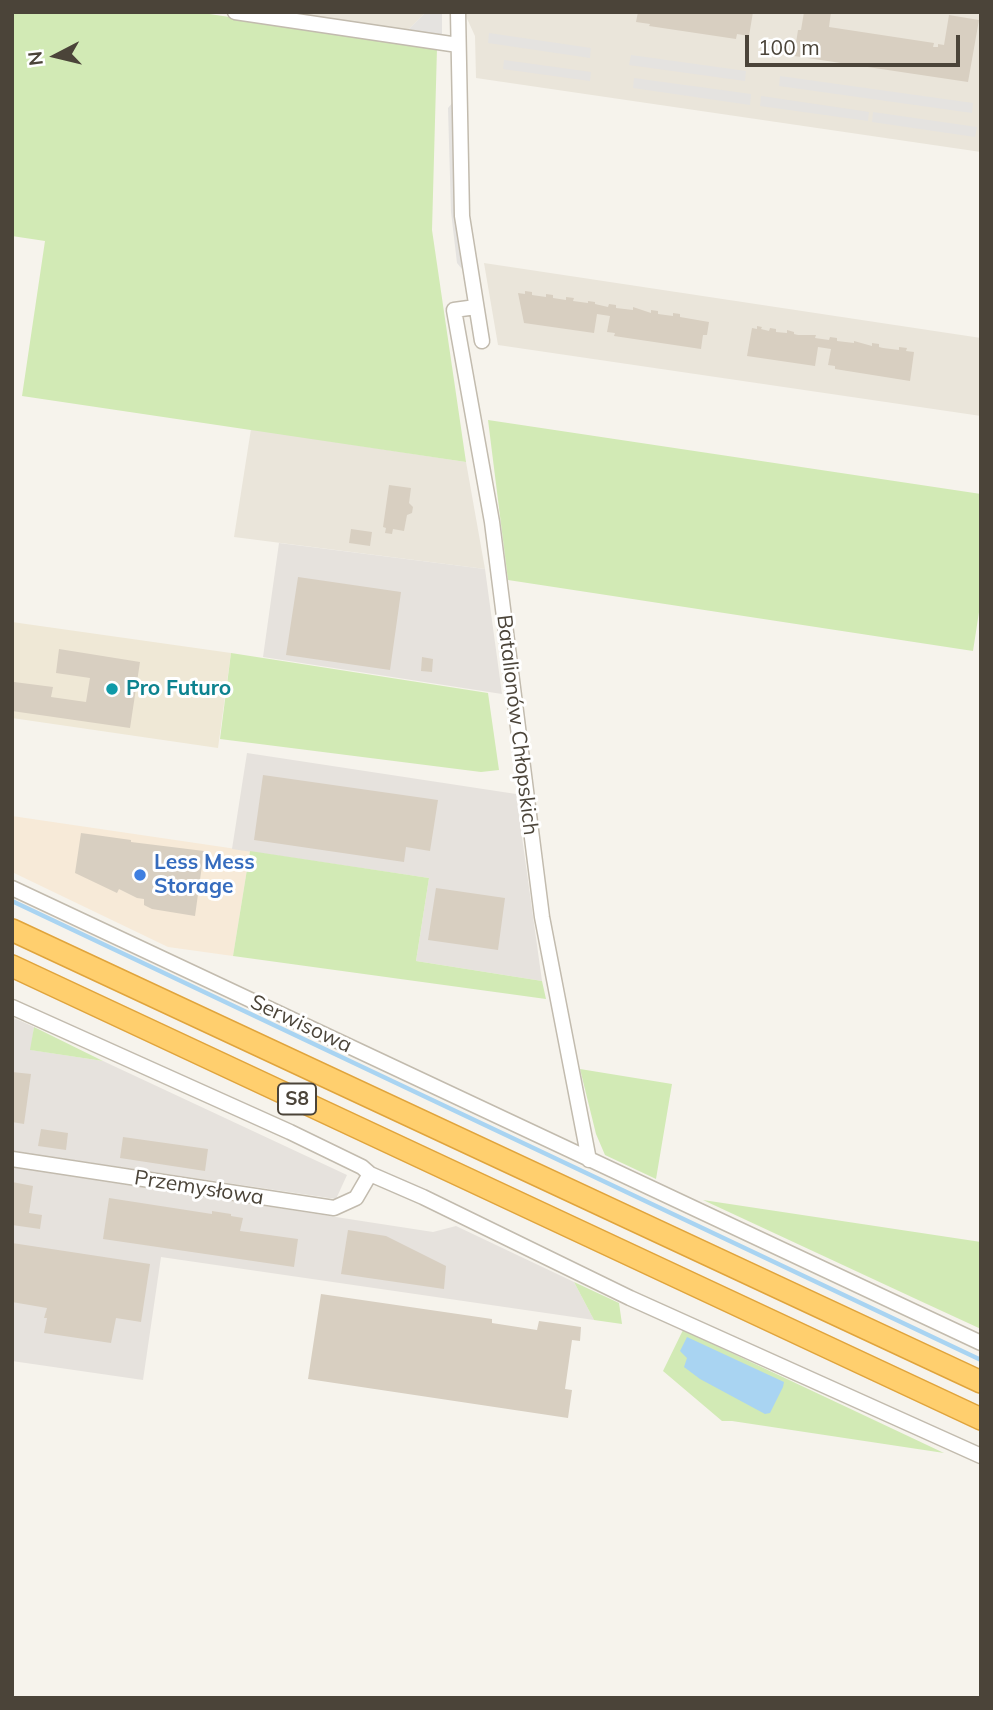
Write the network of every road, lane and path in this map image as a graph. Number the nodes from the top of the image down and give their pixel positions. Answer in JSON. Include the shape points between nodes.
{"nodes":[{"id":1,"x":235,"y":12,"type":"edge"},
{"id":2,"x":458,"y":12,"type":"edge"},
{"id":3,"x":458,"y":45,"type":"junction"},
{"id":4,"x":476,"y":307,"type":"junction"},
{"id":5,"x":482,"y":341,"type":"dead end"},
{"id":6,"x":12,"y":888,"type":"edge"},
{"id":7,"x":12,"y":930,"type":"edge"},
{"id":8,"x":12,"y":966,"type":"edge"},
{"id":9,"x":12,"y":1007,"type":"edge"},
{"id":10,"x":12,"y":1159,"type":"edge"},
{"id":11,"x":589,"y":1160,"type":"junction"},
{"id":12,"x":370,"y":1174,"type":"junction"},
{"id":13,"x":981,"y":1343,"type":"edge"},
{"id":14,"x":981,"y":1382,"type":"edge"},
{"id":15,"x":981,"y":1419,"type":"edge"},
{"id":16,"x":981,"y":1456,"type":"edge"}],
"edges":[{"from":1,"to":3,"type":"street"},
{"from":2,"to":3,"type":"street"},
{"from":3,"to":4,"type":"street","via":[[462,216]]},
{"from":4,"to":5,"type":"street"},
{"from":4,"to":11,"type":"street","name":"Batalionów Chłopskich","via":[[454,310],[492,522],[542,917]]},
{"from":6,"to":11,"type":"street","name":"Serwisowa"},
{"from":7,"to":14,"type":"highway","number":"S8"},
{"from":8,"to":15,"type":"highway","number":"S8"},
{"from":9,"to":12,"type":"street","via":[[290,1132]]},
{"from":10,"to":12,"type":"street","name":"Przemysłowa","via":[[334,1208],[356,1198]]},
{"from":11,"to":13,"type":"street","name":"Serwisowa"},
{"from":12,"to":16,"type":"street","via":[[630,1298]]}]}
